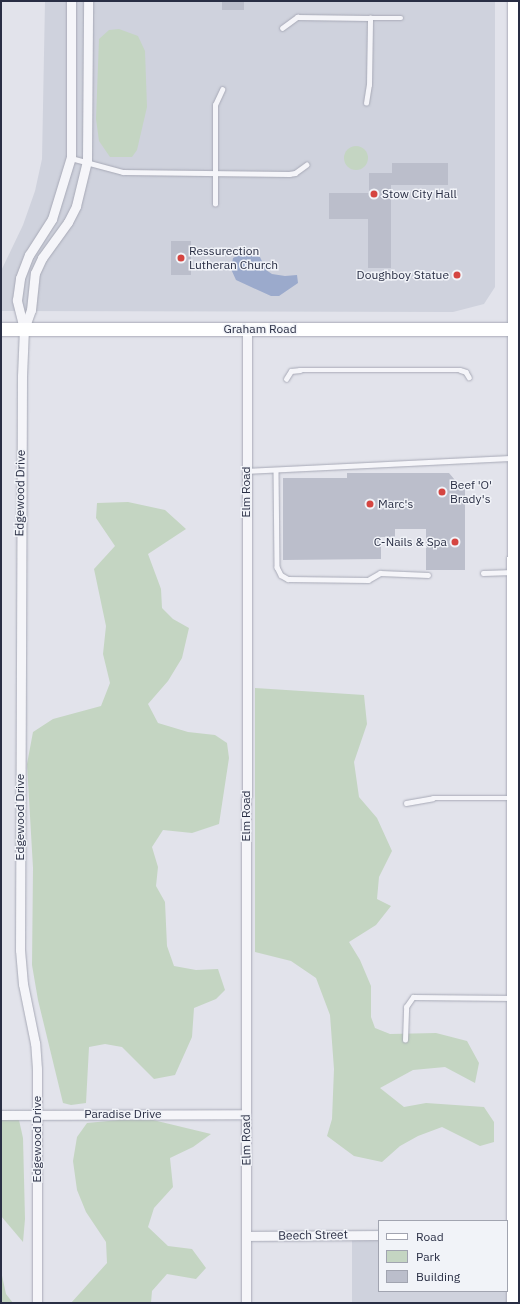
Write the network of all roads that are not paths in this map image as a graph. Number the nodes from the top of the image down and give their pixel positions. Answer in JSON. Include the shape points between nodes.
{"nodes":[{"id":1,"x":71,"y":1,"type":"edge"},
{"id":2,"x":88,"y":1,"type":"edge"},
{"id":3,"x":515,"y":1,"type":"edge"},
{"id":4,"x":370,"y":18,"type":"junction"},
{"id":5,"x":401,"y":18,"type":"dead end"},
{"id":6,"x":282,"y":28,"type":"dead end"},
{"id":7,"x":222,"y":90,"type":"dead end"},
{"id":8,"x":366,"y":103,"type":"dead end"},
{"id":9,"x":517,"y":110,"type":"edge"},
{"id":10,"x":70,"y":158,"type":"junction"},
{"id":11,"x":87,"y":161,"type":"junction"},
{"id":12,"x":306,"y":165,"type":"dead end"},
{"id":13,"x":517,"y":165,"type":"edge"},
{"id":14,"x":214,"y":174,"type":"junction"},
{"id":15,"x":517,"y":194,"type":"edge"},
{"id":16,"x":215,"y":204,"type":"dead end"},
{"id":17,"x":517,"y":236,"type":"edge"},
{"id":18,"x":1,"y":329,"type":"edge"},
{"id":19,"x":24,"y":329,"type":"junction"},
{"id":20,"x":247,"y":329,"type":"junction"},
{"id":21,"x":517,"y":329,"type":"edge"},
{"id":22,"x":469,"y":377,"type":"dead end"},
{"id":23,"x":286,"y":379,"type":"dead end"},
{"id":24,"x":517,"y":458,"type":"edge"},
{"id":25,"x":276,"y":470,"type":"junction"},
{"id":26,"x":246,"y":471,"type":"junction"},
{"id":27,"x":514,"y":572,"type":"junction"},
{"id":28,"x":482,"y":573,"type":"dead end"},
{"id":29,"x":428,"y":575,"type":"dead end"},
{"id":30,"x":517,"y":599,"type":"edge"},
{"id":31,"x":517,"y":738,"type":"edge"},
{"id":32,"x":514,"y":798,"type":"junction"},
{"id":33,"x":406,"y":803,"type":"dead end"},
{"id":34,"x":517,"y":848,"type":"edge"},
{"id":35,"x":516,"y":960,"type":"edge"},
{"id":36,"x":514,"y":998,"type":"junction"},
{"id":37,"x":405,"y":1040,"type":"dead end"},
{"id":38,"x":37,"y":1114,"type":"junction"},
{"id":39,"x":245,"y":1114,"type":"junction"},
{"id":40,"x":1,"y":1115,"type":"edge"},
{"id":41,"x":516,"y":1115,"type":"edge"},
{"id":42,"x":516,"y":1141,"type":"edge"},
{"id":43,"x":378,"y":1234,"type":"edge"},
{"id":44,"x":510,"y":1234,"type":"edge"},
{"id":45,"x":246,"y":1236,"type":"junction"},
{"id":46,"x":516,"y":1257,"type":"edge"},
{"id":47,"x":37,"y":1303,"type":"edge"},
{"id":48,"x":246,"y":1303,"type":"edge"},
{"id":49,"x":514,"y":1303,"type":"edge"}],
"edges":[{"from":1,"to":10,"type":"street"},
{"from":2,"to":11,"type":"street"},
{"from":3,"to":9,"type":"main road"},
{"from":4,"to":5,"type":"lane"},
{"from":4,"to":6,"type":"lane","via":[[297,17]]},
{"from":4,"to":8,"type":"lane","via":[[369,90]]},
{"from":7,"to":14,"type":"lane","via":[[215,105]]},
{"from":9,"to":13,"type":"main road"},
{"from":10,"to":11,"type":"lane"},
{"from":10,"to":19,"type":"street","via":[[52,219],[29,255],[20,278],[17,300]]},
{"from":11,"to":14,"type":"lane","via":[[123,172]]},
{"from":11,"to":19,"type":"street","via":[[76,206],[35,272],[31,310]]},
{"from":12,"to":14,"type":"lane","via":[[295,174]]},
{"from":13,"to":15,"type":"main road"},
{"from":14,"to":16,"type":"lane"},
{"from":15,"to":17,"type":"main road"},
{"from":17,"to":21,"type":"main road"},
{"from":18,"to":19,"type":"main road","name":"Graham Road"},
{"from":19,"to":20,"type":"main road","name":"Graham Road"},
{"from":19,"to":38,"type":"street","name":"Edgewood Drive","via":[[20,509],[20,950],[23,984],[35,1044]]},
{"from":20,"to":21,"type":"main road","name":"Graham Road"},
{"from":20,"to":26,"type":"street","name":"Elm Road"},
{"from":21,"to":24,"type":"main road"},
{"from":22,"to":23,"type":"lane","via":[[466,372],[460,370],[300,370],[291,371]]},
{"from":24,"to":25,"type":"lane"},
{"from":24,"to":27,"type":"main road"},
{"from":25,"to":26,"type":"lane"},
{"from":25,"to":29,"type":"lane","via":[[277,568],[281,575],[288,579],[368,580],[380,574]]},
{"from":26,"to":39,"type":"street","name":"Elm Road"},
{"from":27,"to":28,"type":"lane"},
{"from":27,"to":30,"type":"main road"},
{"from":30,"to":31,"type":"main road"},
{"from":31,"to":32,"type":"main road"},
{"from":32,"to":33,"type":"lane","via":[[433,798]]},
{"from":32,"to":34,"type":"main road"},
{"from":34,"to":35,"type":"main road"},
{"from":35,"to":36,"type":"main road"},
{"from":36,"to":37,"type":"lane","via":[[413,997],[406,1007]]},
{"from":36,"to":41,"type":"main road"},
{"from":38,"to":39,"type":"street","name":"Paradise Drive"},
{"from":38,"to":40,"type":"street","name":"Paradise Drive"},
{"from":38,"to":47,"type":"street","name":"Edgewood Drive"},
{"from":39,"to":45,"type":"street","name":"Elm Road"},
{"from":41,"to":42,"type":"main road"},
{"from":42,"to":44,"type":"main road"},
{"from":43,"to":45,"type":"street","name":"Beech Street"},
{"from":44,"to":46,"type":"main road"},
{"from":45,"to":48,"type":"street","name":"Elm Road"},
{"from":46,"to":49,"type":"main road"}]}
